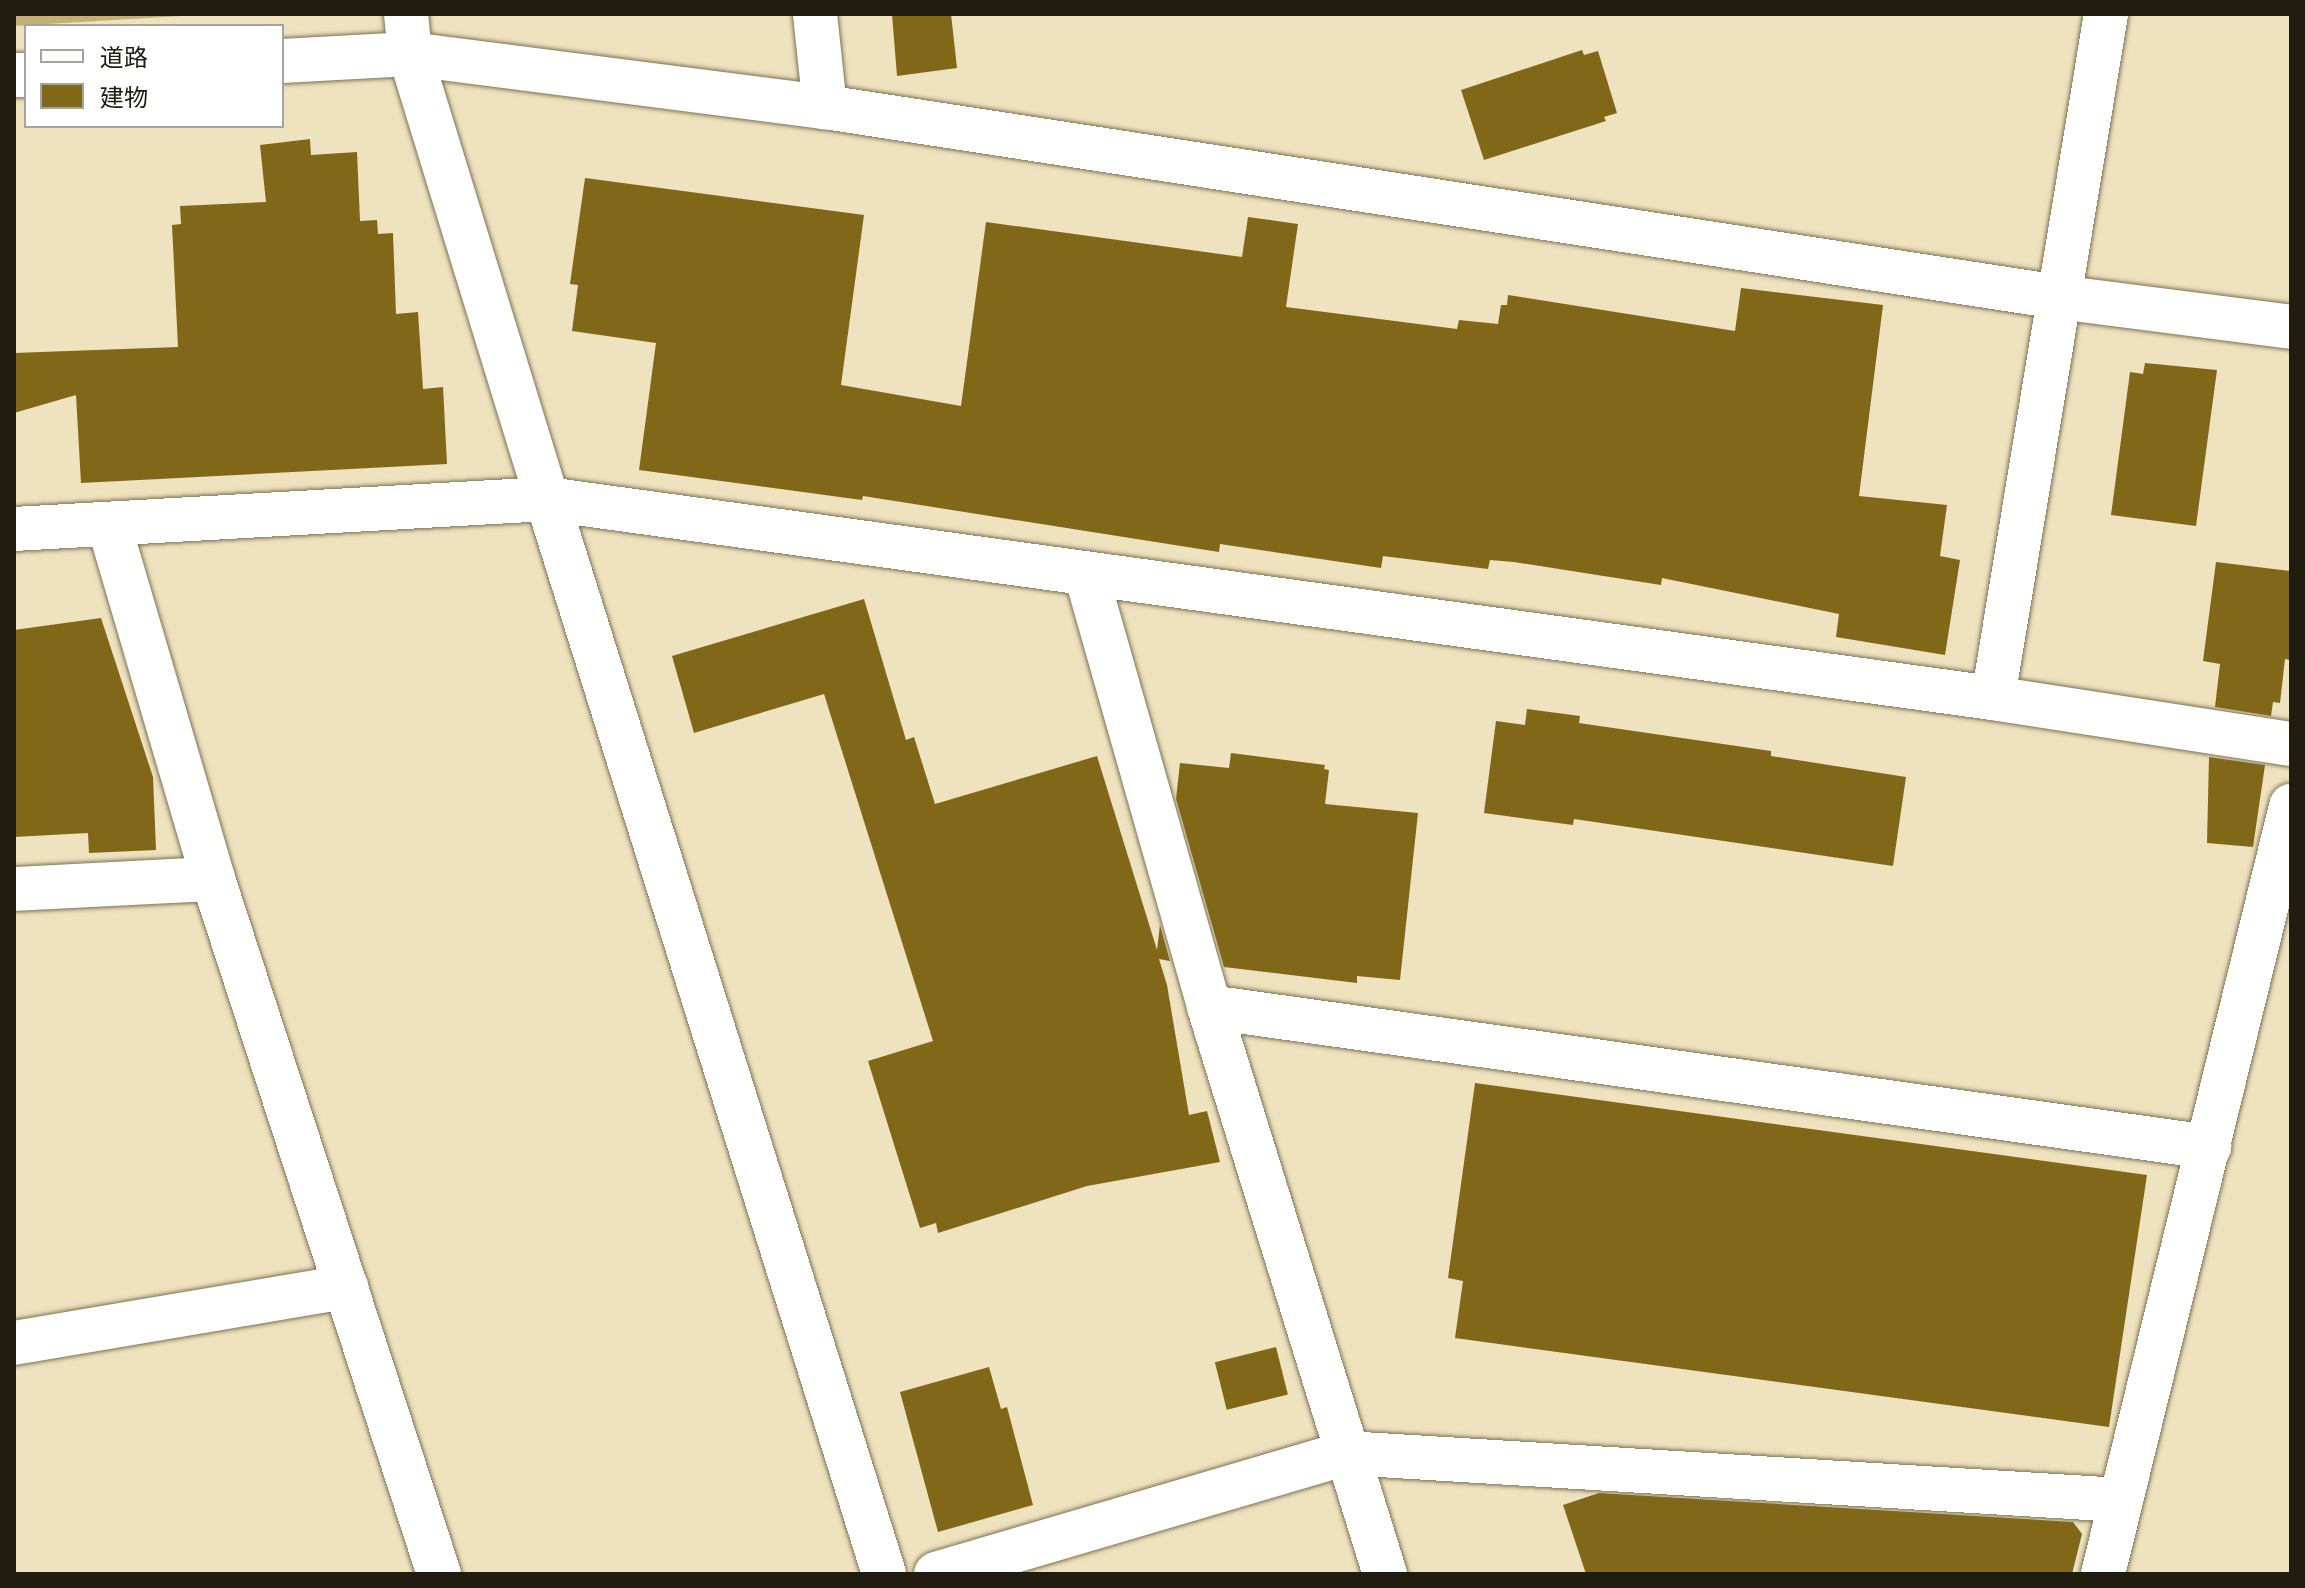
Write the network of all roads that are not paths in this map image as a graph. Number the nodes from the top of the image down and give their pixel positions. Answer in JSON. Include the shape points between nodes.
{"nodes":[{"id":1,"x":815,"y":14,"type":"edge"},
{"id":2,"x":2106,"y":14,"type":"edge"},
{"id":3,"x":408,"y":34,"type":"edge"},
{"id":4,"x":284,"y":61,"type":"edge"},
{"id":5,"x":825,"y":107,"type":"junction"},
{"id":6,"x":2058,"y":297,"type":"junction"},
{"id":7,"x":2291,"y":327,"type":"edge"},
{"id":8,"x":547,"y":499,"type":"junction"},
{"id":9,"x":109,"y":525,"type":"junction"},
{"id":10,"x":14,"y":529,"type":"edge"},
{"id":11,"x":1086,"y":574,"type":"junction"},
{"id":12,"x":1993,"y":698,"type":"junction"},
{"id":13,"x":2291,"y":744,"type":"edge"},
{"id":14,"x":2291,"y":806,"type":"edge"},
{"id":15,"x":213,"y":879,"type":"junction"},
{"id":16,"x":14,"y":889,"type":"edge"},
{"id":17,"x":1209,"y":1007,"type":"junction"},
{"id":18,"x":2209,"y":1147,"type":"junction"},
{"id":19,"x":346,"y":1287,"type":"junction"},
{"id":20,"x":14,"y":1343,"type":"edge"},
{"id":21,"x":1346,"y":1453,"type":"junction"},
{"id":22,"x":2121,"y":1500,"type":"junction"},
{"id":23,"x":439,"y":1574,"type":"edge"},
{"id":24,"x":884,"y":1574,"type":"edge"},
{"id":25,"x":936,"y":1574,"type":"edge"},
{"id":26,"x":1385,"y":1574,"type":"edge"},
{"id":27,"x":2103,"y":1574,"type":"edge"}],
"edges":[{"from":1,"to":5,"type":"street"},
{"from":2,"to":6,"type":"street"},
{"from":3,"to":4,"type":"street"},
{"from":3,"to":5,"type":"street"},
{"from":3,"to":8,"type":"street"},
{"from":5,"to":6,"type":"street"},
{"from":6,"to":7,"type":"street"},
{"from":6,"to":12,"type":"street"},
{"from":8,"to":9,"type":"street"},
{"from":8,"to":11,"type":"street"},
{"from":8,"to":24,"type":"street"},
{"from":9,"to":10,"type":"street"},
{"from":9,"to":15,"type":"street"},
{"from":11,"to":12,"type":"street"},
{"from":11,"to":17,"type":"street"},
{"from":12,"to":13,"type":"street"},
{"from":14,"to":18,"type":"street"},
{"from":15,"to":16,"type":"street"},
{"from":15,"to":19,"type":"street"},
{"from":17,"to":18,"type":"street"},
{"from":17,"to":21,"type":"street"},
{"from":18,"to":22,"type":"street"},
{"from":19,"to":20,"type":"street"},
{"from":19,"to":23,"type":"street"},
{"from":21,"to":22,"type":"street"},
{"from":21,"to":25,"type":"street"},
{"from":21,"to":26,"type":"street"},
{"from":22,"to":27,"type":"street"}]}
